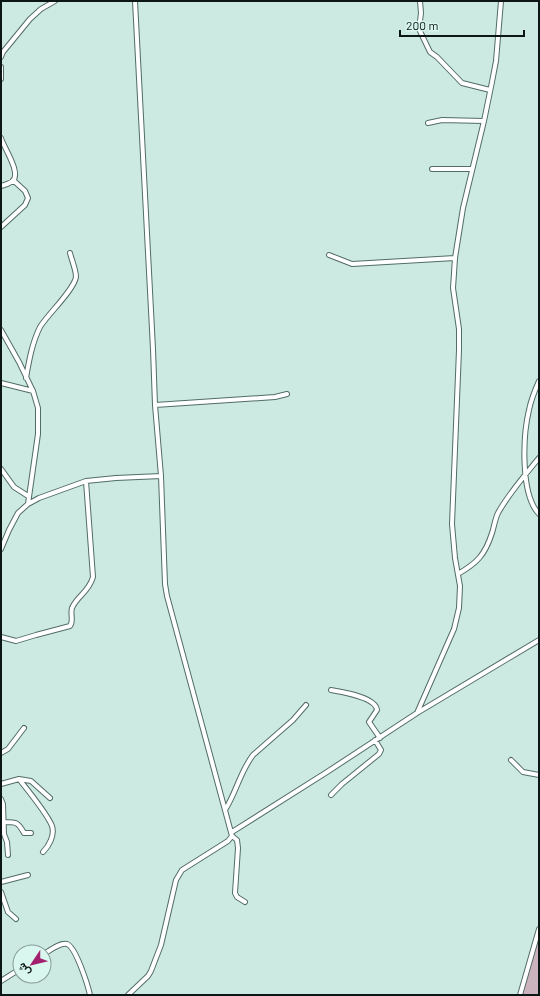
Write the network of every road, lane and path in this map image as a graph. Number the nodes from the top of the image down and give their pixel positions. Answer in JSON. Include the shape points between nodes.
{"nodes":[{"id":1,"x":55,"y":1,"type":"edge"},
{"id":2,"x":134,"y":1,"type":"edge"},
{"id":3,"x":420,"y":1,"type":"edge"},
{"id":4,"x":501,"y":1,"type":"edge"},
{"id":5,"x":1,"y":57,"type":"edge"},
{"id":6,"x":1,"y":67,"type":"edge"},
{"id":7,"x":1,"y":79,"type":"edge"},
{"id":8,"x":490,"y":90,"type":"junction"},
{"id":9,"x":484,"y":121,"type":"junction"},
{"id":10,"x":428,"y":123,"type":"dead end"},
{"id":11,"x":1,"y":138,"type":"edge"},
{"id":12,"x":432,"y":169,"type":"dead end"},
{"id":13,"x":472,"y":169,"type":"junction"},
{"id":14,"x":14,"y":180,"type":"junction"},
{"id":15,"x":1,"y":186,"type":"edge"},
{"id":16,"x":1,"y":227,"type":"edge"},
{"id":17,"x":70,"y":253,"type":"dead end"},
{"id":18,"x":329,"y":255,"type":"dead end"},
{"id":19,"x":455,"y":258,"type":"junction"},
{"id":20,"x":1,"y":330,"type":"edge"},
{"id":21,"x":26,"y":378,"type":"junction"},
{"id":22,"x":1,"y":379,"type":"edge"},
{"id":23,"x":539,"y":381,"type":"edge"},
{"id":24,"x":3,"y":384,"type":"edge"},
{"id":25,"x":33,"y":391,"type":"junction"},
{"id":26,"x":287,"y":394,"type":"dead end"},
{"id":27,"x":155,"y":405,"type":"junction"},
{"id":28,"x":539,"y":458,"type":"edge"},
{"id":29,"x":1,"y":469,"type":"edge"},
{"id":30,"x":526,"y":474,"type":"junction"},
{"id":31,"x":161,"y":476,"type":"junction"},
{"id":32,"x":86,"y":481,"type":"junction"},
{"id":33,"x":28,"y":496,"type":"junction"},
{"id":34,"x":28,"y":504,"type":"junction"},
{"id":35,"x":539,"y":514,"type":"edge"},
{"id":36,"x":1,"y":549,"type":"edge"},
{"id":37,"x":458,"y":574,"type":"junction"},
{"id":38,"x":1,"y":636,"type":"edge"},
{"id":39,"x":539,"y":640,"type":"edge"},
{"id":40,"x":331,"y":690,"type":"dead end"},
{"id":41,"x":306,"y":705,"type":"dead end"},
{"id":42,"x":417,"y":713,"type":"junction"},
{"id":43,"x":24,"y":728,"type":"dead end"},
{"id":44,"x":378,"y":739,"type":"junction"},
{"id":45,"x":1,"y":753,"type":"edge"},
{"id":46,"x":511,"y":760,"type":"dead end"},
{"id":47,"x":539,"y":775,"type":"edge"},
{"id":48,"x":19,"y":780,"type":"junction"},
{"id":49,"x":1,"y":784,"type":"edge"},
{"id":50,"x":331,"y":795,"type":"dead end"},
{"id":51,"x":50,"y":798,"type":"dead end"},
{"id":52,"x":1,"y":799,"type":"edge"},
{"id":53,"x":225,"y":810,"type":"junction"},
{"id":54,"x":4,"y":822,"type":"junction"},
{"id":55,"x":31,"y":833,"type":"dead end"},
{"id":56,"x":232,"y":834,"type":"junction"},
{"id":57,"x":43,"y":852,"type":"dead end"},
{"id":58,"x":8,"y":854,"type":"dead end"},
{"id":59,"x":28,"y":875,"type":"dead end"},
{"id":60,"x":1,"y":882,"type":"edge"},
{"id":61,"x":1,"y":892,"type":"edge"},
{"id":62,"x":245,"y":902,"type":"dead end"},
{"id":63,"x":16,"y":919,"type":"dead end"},
{"id":64,"x":539,"y":929,"type":"edge"},
{"id":65,"x":537,"y":941,"type":"edge"},
{"id":66,"x":52,"y":950,"type":"edge"},
{"id":67,"x":12,"y":974,"type":"edge"},
{"id":68,"x":1,"y":981,"type":"edge"},
{"id":69,"x":90,"y":995,"type":"edge"},
{"id":70,"x":128,"y":995,"type":"edge"},
{"id":71,"x":520,"y":995,"type":"edge"}],
"edges":[{"from":1,"to":5,"type":"street","via":[[30,19]]},
{"from":2,"to":27,"type":"street"},
{"from":3,"to":8,"type":"street","via":[[419,29],[430,52],[462,83]]},
{"from":4,"to":8,"type":"street","via":[[496,61]]},
{"from":6,"to":7,"type":"street"},
{"from":8,"to":9,"type":"street"},
{"from":9,"to":10,"type":"street","via":[[442,120]]},
{"from":9,"to":13,"type":"street"},
{"from":11,"to":14,"type":"street","via":[[14,169]]},
{"from":12,"to":13,"type":"street"},
{"from":13,"to":19,"type":"street"},
{"from":14,"to":15,"type":"street"},
{"from":14,"to":16,"type":"street","via":[[28,198],[25,205]]},
{"from":17,"to":21,"type":"street","via":[[75,280],[38,332]]},
{"from":18,"to":19,"type":"street","via":[[352,264]]},
{"from":19,"to":37,"type":"street","via":[[453,288],[459,329],[459,350],[452,524]]},
{"from":20,"to":21,"type":"street"},
{"from":21,"to":25,"type":"street"},
{"from":22,"to":24,"type":"street"},
{"from":23,"to":30,"type":"street","via":[[528,410],[525,433]]},
{"from":24,"to":25,"type":"street"},
{"from":25,"to":33,"type":"street","via":[[39,418]]},
{"from":26,"to":27,"type":"street","via":[[275,398]]},
{"from":27,"to":31,"type":"street"},
{"from":28,"to":30,"type":"street"},
{"from":29,"to":33,"type":"street","via":[[14,487]]},
{"from":30,"to":35,"type":"street","via":[[528,494]]},
{"from":30,"to":37,"type":"street","via":[[498,514],[486,550],[472,566]]},
{"from":31,"to":32,"type":"street"},
{"from":31,"to":53,"type":"street","via":[[167,596]]},
{"from":32,"to":34,"type":"street"},
{"from":32,"to":38,"type":"street","via":[[93,577],[90,587],[72,608],[72,623],[70,626],[20,640],[12,641]]},
{"from":33,"to":34,"type":"street"},
{"from":34,"to":36,"type":"street","via":[[16,516]]},
{"from":37,"to":42,"type":"street","via":[[460,596],[454,629]]},
{"from":39,"to":42,"type":"street"},
{"from":40,"to":44,"type":"street","via":[[361,697],[376,705],[377,710],[369,722]]},
{"from":41,"to":53,"type":"street","via":[[248,762]]},
{"from":42,"to":44,"type":"street"},
{"from":43,"to":45,"type":"street","via":[[8,749]]},
{"from":44,"to":50,"type":"street","via":[[381,750],[379,754]]},
{"from":44,"to":56,"type":"street"},
{"from":46,"to":47,"type":"street","via":[[523,772]]},
{"from":48,"to":49,"type":"street"},
{"from":48,"to":51,"type":"street","via":[[31,781]]},
{"from":48,"to":57,"type":"street","via":[[52,826],[51,841]]},
{"from":52,"to":54,"type":"street"},
{"from":53,"to":56,"type":"street"},
{"from":54,"to":55,"type":"street","via":[[16,822],[24,833]]},
{"from":54,"to":58,"type":"street"},
{"from":56,"to":62,"type":"street","via":[[237,840],[238,848],[235,893]]},
{"from":56,"to":70,"type":"street","via":[[228,841],[178,875],[161,945],[151,971]]},
{"from":59,"to":60,"type":"street"},
{"from":61,"to":63,"type":"street","via":[[8,912]]},
{"from":64,"to":65,"type":"street"},
{"from":65,"to":71,"type":"street"},
{"from":66,"to":69,"type":"street","via":[[65,943],[71,948]]},
{"from":67,"to":68,"type":"street"}]}
